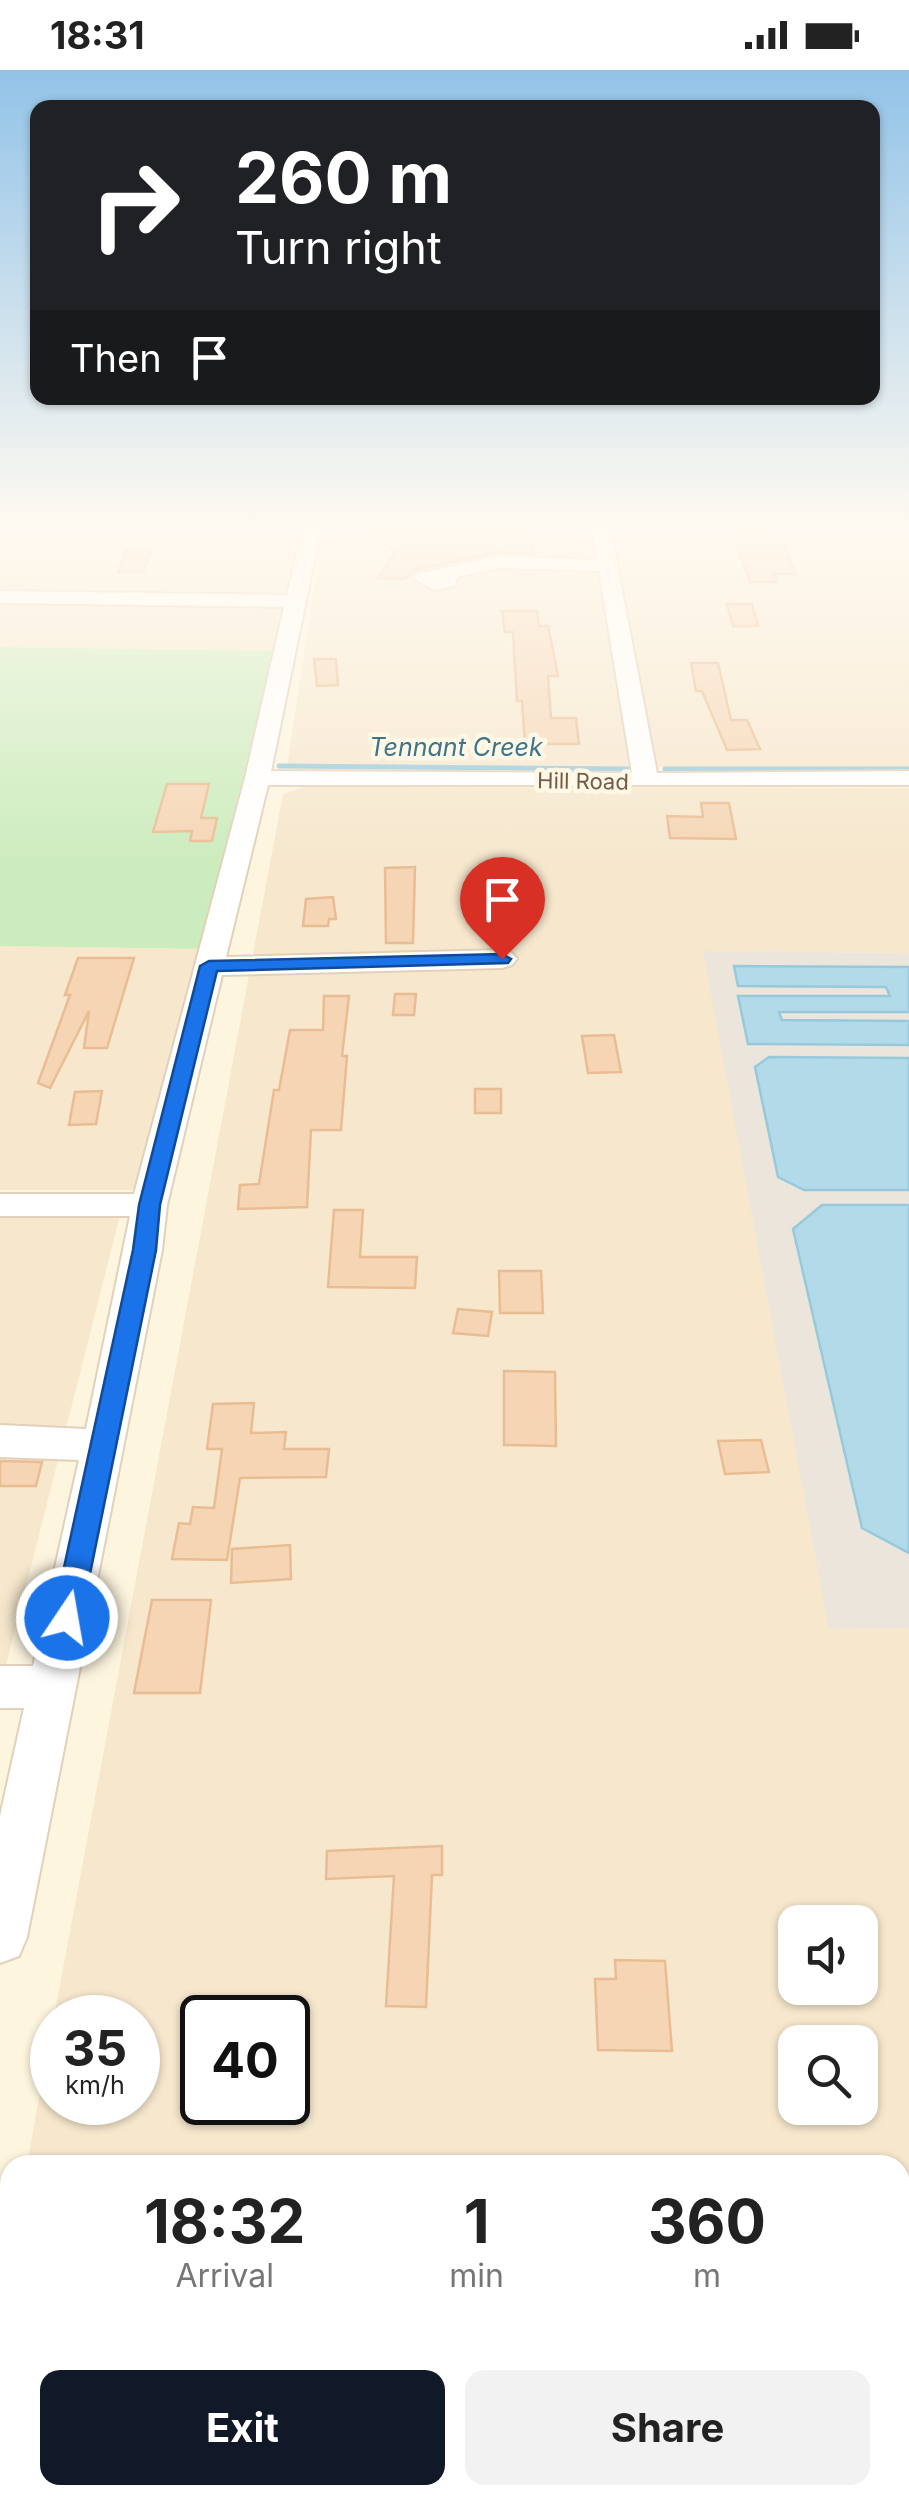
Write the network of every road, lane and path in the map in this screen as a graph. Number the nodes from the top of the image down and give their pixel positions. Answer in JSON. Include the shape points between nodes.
{"nodes":[{"id":1,"x":286,"y":642,"type":"edge"},
{"id":2,"x":621,"y":642,"type":"edge"},
{"id":3,"x":257,"y":778,"type":"junction"},
{"id":4,"x":909,"y":778,"type":"edge"},
{"id":5,"x":646,"y":781,"type":"junction"},
{"id":6,"x":502,"y":959,"type":"dead end"},
{"id":7,"x":209,"y":966,"type":"junction"},
{"id":8,"x":0,"y":1204,"type":"edge"},
{"id":9,"x":149,"y":1205,"type":"junction"},
{"id":10,"x":0,"y":1441,"type":"edge"},
{"id":11,"x":104,"y":1445,"type":"junction"},
{"id":12,"x":0,"y":1687,"type":"edge"},
{"id":13,"x":52,"y":1687,"type":"junction"},
{"id":14,"x":0,"y":1937,"type":"edge"}],
"edges":[{"from":1,"to":3,"type":"street"},
{"from":2,"to":5,"type":"street"},
{"from":3,"to":5,"type":"street","name":"Hill Road"},
{"from":3,"to":7,"type":"street"},
{"from":4,"to":5,"type":"street","name":"Hill Road"},
{"from":6,"to":7,"type":"street"},
{"from":7,"to":9,"type":"street"},
{"from":8,"to":9,"type":"street"},
{"from":9,"to":11,"type":"street"},
{"from":10,"to":11,"type":"street"},
{"from":11,"to":13,"type":"street"},
{"from":12,"to":13,"type":"street"},
{"from":13,"to":14,"type":"street"}]}
